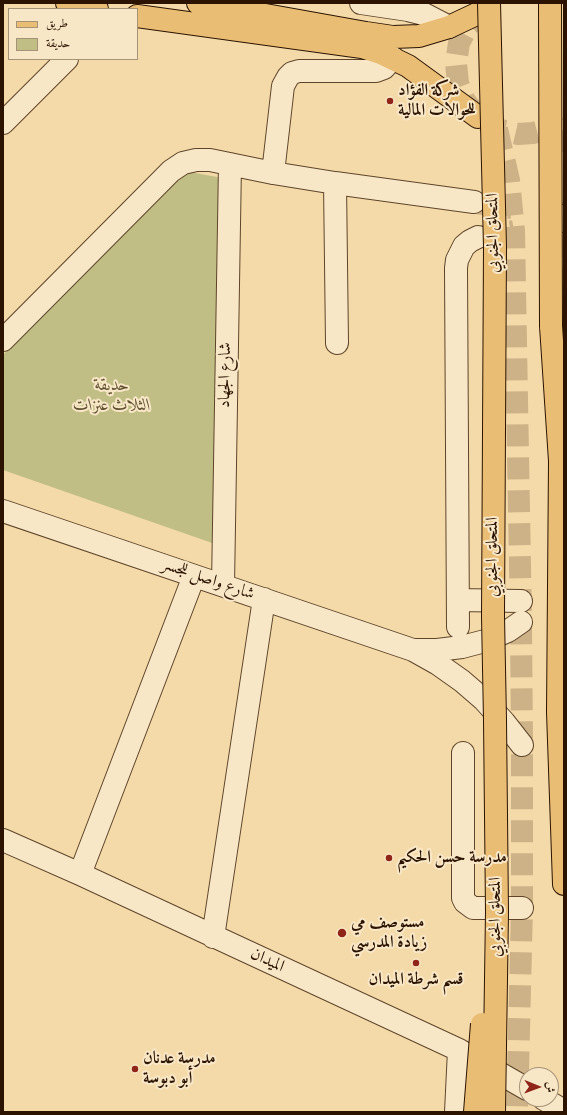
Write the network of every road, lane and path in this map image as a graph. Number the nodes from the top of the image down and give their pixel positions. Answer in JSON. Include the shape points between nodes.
{"nodes":[{"id":1,"x":67,"y":3,"type":"edge"},
{"id":2,"x":198,"y":3,"type":"edge"},
{"id":3,"x":361,"y":3,"type":"edge"},
{"id":4,"x":550,"y":3,"type":"edge"},
{"id":5,"x":486,"y":7,"type":"edge"},
{"id":6,"x":93,"y":8,"type":"edge"},
{"id":7,"x":426,"y":9,"type":"edge"},
{"id":8,"x":138,"y":16,"type":"edge"},
{"id":9,"x":449,"y":27,"type":"junction"},
{"id":10,"x":393,"y":58,"type":"junction"},
{"id":11,"x":66,"y":60,"type":"edge"},
{"id":12,"x":478,"y":117,"type":"tunnel mouth"},
{"id":13,"x":3,"y":123,"type":"edge"},
{"id":14,"x":230,"y":164,"type":"junction"},
{"id":15,"x":273,"y":173,"type":"junction"},
{"id":16,"x":564,"y":180,"type":"edge"},
{"id":17,"x":335,"y":183,"type":"junction"},
{"id":18,"x":474,"y":202,"type":"tunnel mouth"},
{"id":19,"x":478,"y":237,"type":"tunnel mouth"},
{"id":20,"x":551,"y":326,"type":"junction"},
{"id":21,"x":3,"y":340,"type":"edge"},
{"id":22,"x":336,"y":343,"type":"dead end"},
{"id":23,"x":3,"y":511,"type":"edge"},
{"id":24,"x":194,"y":576,"type":"junction"},
{"id":25,"x":223,"y":585,"type":"junction"},
{"id":26,"x":264,"y":599,"type":"junction"},
{"id":27,"x":458,"y":600,"type":"junction"},
{"id":28,"x":458,"y":627,"type":"dead end"},
{"id":29,"x":413,"y":650,"type":"junction"},
{"id":30,"x":522,"y":745,"type":"dead end"},
{"id":31,"x":463,"y":753,"type":"dead end"},
{"id":32,"x":3,"y":840,"type":"edge"},
{"id":33,"x":80,"y":874,"type":"junction"},
{"id":34,"x":564,"y":884,"type":"edge"},
{"id":35,"x":522,"y":908,"type":"dead end"},
{"id":36,"x":497,"y":912,"type":"junction"},
{"id":37,"x":213,"y":936,"type":"junction"},
{"id":38,"x":459,"y":1050,"type":"junction"},
{"id":39,"x":519,"y":1084,"type":"edge"},
{"id":40,"x":456,"y":1112,"type":"edge"},
{"id":41,"x":475,"y":1112,"type":"edge"},
{"id":42,"x":494,"y":1112,"type":"edge"}],
"edges":[{"from":1,"to":6,"type":"main road"},
{"from":2,"to":9,"type":"main road","via":[[393,37],[418,36]]},
{"from":3,"to":7,"type":"street","via":[[408,10]]},
{"from":4,"to":20,"type":"main road","bridge":true},
{"from":5,"to":9,"type":"main road"},
{"from":5,"to":36,"type":"main road","name":"المتحلق الجنوبي","bridge":true,"via":[[495,247],[493,616]]},
{"from":7,"to":9,"type":"street"},
{"from":8,"to":10,"type":"main road","via":[[362,47]]},
{"from":10,"to":12,"type":"main road"},
{"from":10,"to":15,"type":"street","via":[[384,68],[376,71],[292,73],[282,86]]},
{"from":11,"to":13,"type":"street"},
{"from":14,"to":15,"type":"street"},
{"from":14,"to":21,"type":"street","via":[[196,160],[183,163],[171,171]]},
{"from":14,"to":25,"type":"street","name":"شارع الجهاد"},
{"from":15,"to":17,"type":"street"},
{"from":16,"to":20,"type":"main road","bridge":true},
{"from":17,"to":18,"type":"street"},
{"from":17,"to":22,"type":"street"},
{"from":19,"to":27,"type":"street","via":[[464,246],[456,268]]},
{"from":20,"to":34,"type":"main road","via":[[560,461],[558,712]]},
{"from":23,"to":24,"type":"street","name":"شارع واصل للجسر"},
{"from":24,"to":25,"type":"street","name":"شارع واصل للجسر"},
{"from":24,"to":33,"type":"street"},
{"from":25,"to":26,"type":"street","name":"شارع واصل للجسر"},
{"from":26,"to":29,"type":"street","name":"شارع واصل للجسر"},
{"from":26,"to":37,"type":"street"},
{"from":27,"to":28,"type":"street"},
{"from":27,"to":29,"type":"street","name":"شارع واصل للجسر","via":[[521,611],[508,631],[485,641],[462,647]]},
{"from":29,"to":30,"type":"street","name":"شارع واصل للجسر","via":[[438,664],[484,700]]},
{"from":31,"to":35,"type":"street","via":[[463,898],[473,908]]},
{"from":32,"to":33,"type":"street","name":"الميدان"},
{"from":33,"to":37,"type":"street","name":"الميدان"},
{"from":36,"to":41,"type":"main road","bridge":true,"via":[[485,996]]},
{"from":36,"to":42,"type":"main road","name":"المتحلق الجنوبي","bridge":true},
{"from":37,"to":38,"type":"street","name":"الميدان"},
{"from":38,"to":39,"type":"street","name":"الميدان"},
{"from":38,"to":40,"type":"street"}]}
